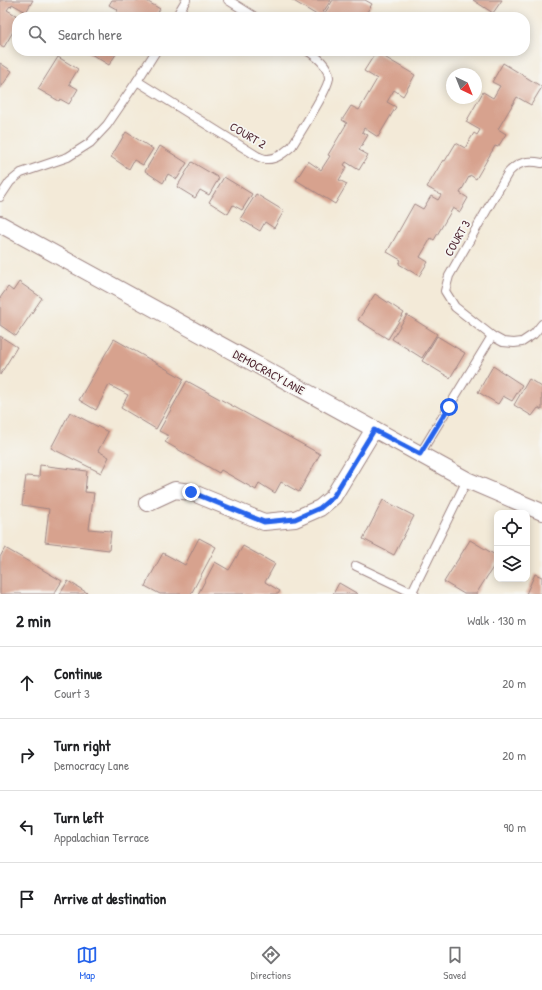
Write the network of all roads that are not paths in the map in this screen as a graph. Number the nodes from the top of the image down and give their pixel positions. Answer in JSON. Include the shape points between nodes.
{"nodes":[{"id":1,"x":186,"y":0,"type":"edge"},
{"id":2,"x":228,"y":0,"type":"edge"},
{"id":3,"x":179,"y":12,"type":"edge"},
{"id":4,"x":247,"y":12,"type":"edge"},
{"id":5,"x":153,"y":56,"type":"edge"},
{"id":6,"x":315,"y":56,"type":"edge"},
{"id":7,"x":137,"y":82,"type":"junction"},
{"id":8,"x":542,"y":163,"type":"edge"},
{"id":9,"x":0,"y":197,"type":"edge"},
{"id":10,"x":0,"y":224,"type":"edge"},
{"id":11,"x":542,"y":324,"type":"edge"},
{"id":12,"x":492,"y":336,"type":"junction"},
{"id":13,"x":374,"y":430,"type":"junction"},
{"id":14,"x":420,"y":454,"type":"junction"},
{"id":15,"x":467,"y":480,"type":"junction"},
{"id":16,"x":148,"y":503,"type":"dead end"},
{"id":17,"x":542,"y":512,"type":"edge"},
{"id":18,"x":356,"y":566,"type":"dead end"},
{"id":19,"x":414,"y":593,"type":"edge"}],
"edges":[{"from":1,"to":3,"type":"lane"},
{"from":2,"to":4,"type":"lane"},
{"from":5,"to":7,"type":"lane"},
{"from":6,"to":7,"type":"lane","name":"COURT 2","via":[[328,71],[329,79],[325,90],[292,146],[276,157],[267,159],[257,156]]},
{"from":7,"to":9,"type":"lane","via":[[108,125],[90,143],[68,157],[21,173],[10,182]]},
{"from":8,"to":12,"type":"lane","name":"COURT 3","via":[[522,163],[508,173],[449,276],[445,291],[455,307]]},
{"from":10,"to":13,"type":"street","name":"DEMOCRACY LANE"},
{"from":11,"to":12,"type":"lane","name":"COURT 3","via":[[534,334],[522,342],[504,342]]},
{"from":12,"to":14,"type":"lane"},
{"from":13,"to":14,"type":"street","name":"DEMOCRACY LANE"},
{"from":13,"to":16,"type":"street","via":[[333,497],[320,508],[295,519],[264,522],[191,492],[175,490]]},
{"from":14,"to":15,"type":"street","name":"DEMOCRACY LANE"},
{"from":15,"to":17,"type":"street","name":"DEMOCRACY LANE"},
{"from":15,"to":19,"type":"lane"},
{"from":18,"to":19,"type":"lane"}]}
